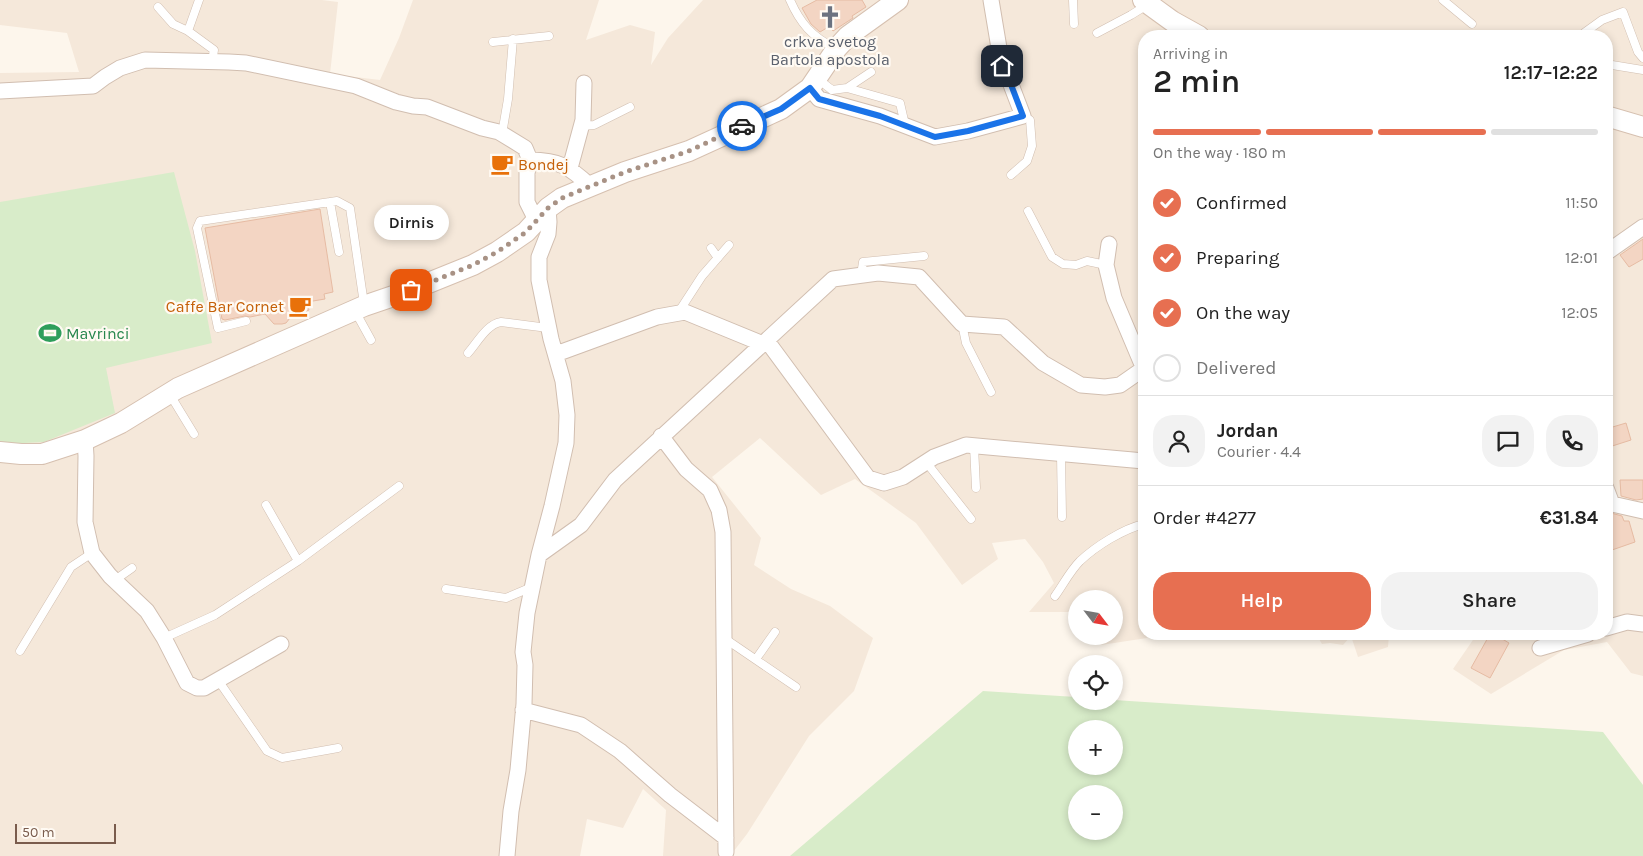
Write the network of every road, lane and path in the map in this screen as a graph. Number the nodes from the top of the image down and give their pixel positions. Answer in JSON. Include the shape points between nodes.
{"nodes":[{"id":1,"x":199,"y":0,"type":"edge"},
{"id":2,"x":790,"y":0,"type":"edge"},
{"id":3,"x":898,"y":0,"type":"edge"},
{"id":4,"x":991,"y":0,"type":"edge"},
{"id":5,"x":1073,"y":0,"type":"edge"},
{"id":6,"x":1443,"y":0,"type":"edge"},
{"id":7,"x":1149,"y":1,"type":"edge"},
{"id":8,"x":158,"y":7,"type":"dead end"},
{"id":9,"x":1074,"y":24,"type":"dead end"},
{"id":10,"x":1472,"y":24,"type":"dead end"},
{"id":11,"x":1189,"y":30,"type":"edge"},
{"id":12,"x":1588,"y":30,"type":"edge"},
{"id":13,"x":188,"y":31,"type":"junction"},
{"id":14,"x":1097,"y":33,"type":"dead end"},
{"id":15,"x":549,"y":36,"type":"dead end"},
{"id":16,"x":513,"y":39,"type":"junction"},
{"id":17,"x":493,"y":42,"type":"dead end"},
{"id":18,"x":837,"y":48,"type":"junction"},
{"id":19,"x":1643,"y":58,"type":"edge"},
{"id":20,"x":212,"y":62,"type":"junction"},
{"id":21,"x":1613,"y":65,"type":"edge"},
{"id":22,"x":1643,"y":70,"type":"edge"},
{"id":23,"x":871,"y":72,"type":"dead end"},
{"id":24,"x":584,"y":83,"type":"dead end"},
{"id":25,"x":813,"y":83,"type":"junction"},
{"id":26,"x":847,"y":88,"type":"junction"},
{"id":27,"x":0,"y":91,"type":"edge"},
{"id":28,"x":630,"y":107,"type":"dead end"},
{"id":29,"x":1023,"y":116,"type":"junction"},
{"id":30,"x":1613,"y":118,"type":"edge"},
{"id":31,"x":905,"y":125,"type":"junction"},
{"id":32,"x":581,"y":126,"type":"junction"},
{"id":33,"x":1643,"y":127,"type":"edge"},
{"id":34,"x":502,"y":134,"type":"junction"},
{"id":35,"x":530,"y":160,"type":"junction"},
{"id":36,"x":570,"y":168,"type":"junction"},
{"id":37,"x":1011,"y":175,"type":"dead end"},
{"id":38,"x":590,"y":186,"type":"junction"},
{"id":39,"x":330,"y":202,"type":"junction"},
{"id":40,"x":1028,"y":211,"type":"dead end"},
{"id":41,"x":542,"y":214,"type":"junction"},
{"id":42,"x":1643,"y":227,"type":"edge"},
{"id":43,"x":1109,"y":244,"type":"dead end"},
{"id":44,"x":729,"y":245,"type":"dead end"},
{"id":45,"x":711,"y":248,"type":"dead end"},
{"id":46,"x":1613,"y":248,"type":"edge"},
{"id":47,"x":339,"y":252,"type":"dead end"},
{"id":48,"x":924,"y":256,"type":"dead end"},
{"id":49,"x":718,"y":258,"type":"junction"},
{"id":50,"x":1106,"y":265,"type":"junction"},
{"id":51,"x":861,"y":275,"type":"junction"},
{"id":52,"x":360,"y":308,"type":"junction"},
{"id":53,"x":677,"y":314,"type":"junction"},
{"id":54,"x":246,"y":322,"type":"dead end"},
{"id":55,"x":962,"y":324,"type":"junction"},
{"id":56,"x":548,"y":328,"type":"junction"},
{"id":57,"x":370,"y":340,"type":"dead end"},
{"id":58,"x":764,"y":343,"type":"junction"},
{"id":59,"x":468,"y":353,"type":"dead end"},
{"id":60,"x":556,"y":354,"type":"junction"},
{"id":61,"x":1138,"y":357,"type":"edge"},
{"id":62,"x":1138,"y":372,"type":"edge"},
{"id":63,"x":991,"y":392,"type":"dead end"},
{"id":64,"x":169,"y":393,"type":"junction"},
{"id":65,"x":194,"y":434,"type":"dead end"},
{"id":66,"x":661,"y":436,"type":"junction"},
{"id":67,"x":85,"y":440,"type":"junction"},
{"id":68,"x":974,"y":446,"type":"junction"},
{"id":69,"x":0,"y":452,"type":"edge"},
{"id":70,"x":1061,"y":454,"type":"junction"},
{"id":71,"x":1138,"y":460,"type":"edge"},
{"id":72,"x":926,"y":462,"type":"junction"},
{"id":73,"x":399,"y":486,"type":"dead end"},
{"id":74,"x":976,"y":488,"type":"dead end"},
{"id":75,"x":1613,"y":504,"type":"edge"},
{"id":76,"x":266,"y":505,"type":"dead end"},
{"id":77,"x":1643,"y":512,"type":"edge"},
{"id":78,"x":1062,"y":517,"type":"dead end"},
{"id":79,"x":971,"y":519,"type":"dead end"},
{"id":80,"x":1138,"y":526,"type":"edge"},
{"id":81,"x":92,"y":554,"type":"junction"},
{"id":82,"x":539,"y":556,"type":"junction"},
{"id":83,"x":298,"y":561,"type":"junction"},
{"id":84,"x":132,"y":568,"type":"dead end"},
{"id":85,"x":115,"y":580,"type":"junction"},
{"id":86,"x":532,"y":587,"type":"junction"},
{"id":87,"x":446,"y":589,"type":"dead end"},
{"id":88,"x":1054,"y":596,"type":"dead end"},
{"id":89,"x":1643,"y":624,"type":"edge"},
{"id":90,"x":1613,"y":626,"type":"edge"},
{"id":91,"x":775,"y":632,"type":"dead end"},
{"id":92,"x":164,"y":638,"type":"junction"},
{"id":93,"x":724,"y":638,"type":"junction"},
{"id":94,"x":1567,"y":640,"type":"edge"},
{"id":95,"x":280,"y":644,"type":"dead end"},
{"id":96,"x":1540,"y":648,"type":"dead end"},
{"id":97,"x":20,"y":651,"type":"dead end"},
{"id":98,"x":756,"y":660,"type":"junction"},
{"id":99,"x":218,"y":680,"type":"junction"},
{"id":100,"x":796,"y":687,"type":"dead end"},
{"id":101,"x":523,"y":710,"type":"junction"},
{"id":102,"x":338,"y":748,"type":"dead end"},
{"id":103,"x":507,"y":856,"type":"edge"}],
"edges":[{"from":1,"to":13,"type":"lane"},
{"from":2,"to":18,"type":"lane","via":[[807,29]]},
{"from":3,"to":18,"type":"street","via":[[848,36]]},
{"from":4,"to":29,"type":"street","via":[[1002,66]]},
{"from":5,"to":9,"type":"lane"},
{"from":6,"to":10,"type":"lane"},
{"from":7,"to":11,"type":"street"},
{"from":7,"to":14,"type":"lane","via":[[1132,15]]},
{"from":8,"to":13,"type":"lane","via":[[173,24]]},
{"from":12,"to":19,"type":"lane","via":[[1602,20],[1623,12]]},
{"from":13,"to":20,"type":"lane","via":[[214,50]]},
{"from":15,"to":16,"type":"lane"},
{"from":16,"to":17,"type":"lane"},
{"from":16,"to":34,"type":"lane"},
{"from":18,"to":25,"type":"street"},
{"from":20,"to":27,"type":"street","via":[[145,60],[120,68],[94,86]]},
{"from":20,"to":34,"type":"street","via":[[246,63],[356,86],[396,102],[427,107]]},
{"from":21,"to":22,"type":"lane"},
{"from":23,"to":26,"type":"lane"},
{"from":24,"to":32,"type":"street"},
{"from":25,"to":26,"type":"lane","via":[[832,90]]},
{"from":25,"to":31,"type":"street","via":[[819,99]]},
{"from":25,"to":38,"type":"street","via":[[767,116],[689,151]]},
{"from":26,"to":31,"type":"lane","via":[[900,103]]},
{"from":28,"to":32,"type":"lane","via":[[594,124]]},
{"from":29,"to":31,"type":"street","via":[[935,137]]},
{"from":29,"to":37,"type":"lane","via":[[1030,120],[1032,146],[1027,161]]},
{"from":30,"to":33,"type":"street"},
{"from":32,"to":36,"type":"street"},
{"from":34,"to":35,"type":"street","via":[[525,148]]},
{"from":35,"to":36,"type":"street"},
{"from":35,"to":41,"type":"street","via":[[527,202]]},
{"from":36,"to":38,"type":"street"},
{"from":38,"to":41,"type":"street","via":[[562,198]]},
{"from":39,"to":47,"type":"lane"},
{"from":39,"to":52,"type":"lane","via":[[350,208]]},
{"from":39,"to":54,"type":"lane","via":[[200,221],[197,228],[218,328]]},
{"from":40,"to":50,"type":"lane","via":[[1052,257],[1063,264],[1076,265],[1087,261]]},
{"from":41,"to":52,"type":"street","via":[[513,242],[473,265]]},
{"from":41,"to":56,"type":"street","via":[[549,222],[538,267]]},
{"from":42,"to":46,"type":"street"},
{"from":43,"to":50,"type":"street"},
{"from":44,"to":49,"type":"lane"},
{"from":45,"to":49,"type":"lane"},
{"from":48,"to":51,"type":"lane","via":[[863,262]]},
{"from":49,"to":53,"type":"lane"},
{"from":50,"to":61,"type":"street","via":[[1114,298]]},
{"from":51,"to":55,"type":"street","via":[[878,273],[920,277]]},
{"from":51,"to":58,"type":"street","via":[[833,279]]},
{"from":52,"to":57,"type":"lane"},
{"from":52,"to":64,"type":"street"},
{"from":53,"to":58,"type":"street","via":[[685,312]]},
{"from":53,"to":60,"type":"street","via":[[656,317]]},
{"from":55,"to":62,"type":"street","via":[[1004,327],[1043,362],[1081,385],[1120,385]]},
{"from":55,"to":63,"type":"lane","via":[[966,342]]},
{"from":56,"to":59,"type":"lane","via":[[496,323]]},
{"from":56,"to":60,"type":"street"},
{"from":58,"to":66,"type":"street"},
{"from":58,"to":72,"type":"street","via":[[868,478],[884,483],[903,477]]},
{"from":60,"to":82,"type":"street","via":[[564,381],[566,443]]},
{"from":64,"to":65,"type":"lane"},
{"from":64,"to":67,"type":"street","via":[[121,423]]},
{"from":66,"to":82,"type":"street","via":[[615,480],[581,524]]},
{"from":66,"to":93,"type":"street","via":[[686,469],[710,490],[720,510]]},
{"from":67,"to":69,"type":"street","via":[[42,454]]},
{"from":67,"to":81,"type":"street","via":[[84,522]]},
{"from":68,"to":70,"type":"street"},
{"from":68,"to":72,"type":"street","via":[[966,445]]},
{"from":68,"to":74,"type":"lane"},
{"from":70,"to":71,"type":"street"},
{"from":70,"to":78,"type":"lane"},
{"from":72,"to":79,"type":"lane"},
{"from":73,"to":83,"type":"lane"},
{"from":75,"to":77,"type":"street"},
{"from":76,"to":83,"type":"lane"},
{"from":80,"to":88,"type":"lane","via":[[1102,544],[1079,562]]},
{"from":81,"to":85,"type":"street"},
{"from":81,"to":97,"type":"lane","via":[[71,567]]},
{"from":82,"to":86,"type":"street"},
{"from":83,"to":92,"type":"lane","via":[[215,615]]},
{"from":84,"to":85,"type":"lane"},
{"from":85,"to":92,"type":"street","via":[[147,611]]},
{"from":86,"to":87,"type":"lane","via":[[506,598]]},
{"from":86,"to":101,"type":"street","via":[[524,636]]},
{"from":89,"to":90,"type":"street","via":[[1627,622]]},
{"from":91,"to":98,"type":"lane"},
{"from":92,"to":99,"type":"street","via":[[187,683],[204,688]]},
{"from":93,"to":98,"type":"lane"},
{"from":93,"to":101,"type":"street","via":[[726,845],[620,751],[581,725]]},
{"from":94,"to":96,"type":"street"},
{"from":95,"to":99,"type":"street"},
{"from":98,"to":100,"type":"lane"},
{"from":99,"to":102,"type":"lane","via":[[267,751],[282,758]]},
{"from":101,"to":103,"type":"street"}]}
